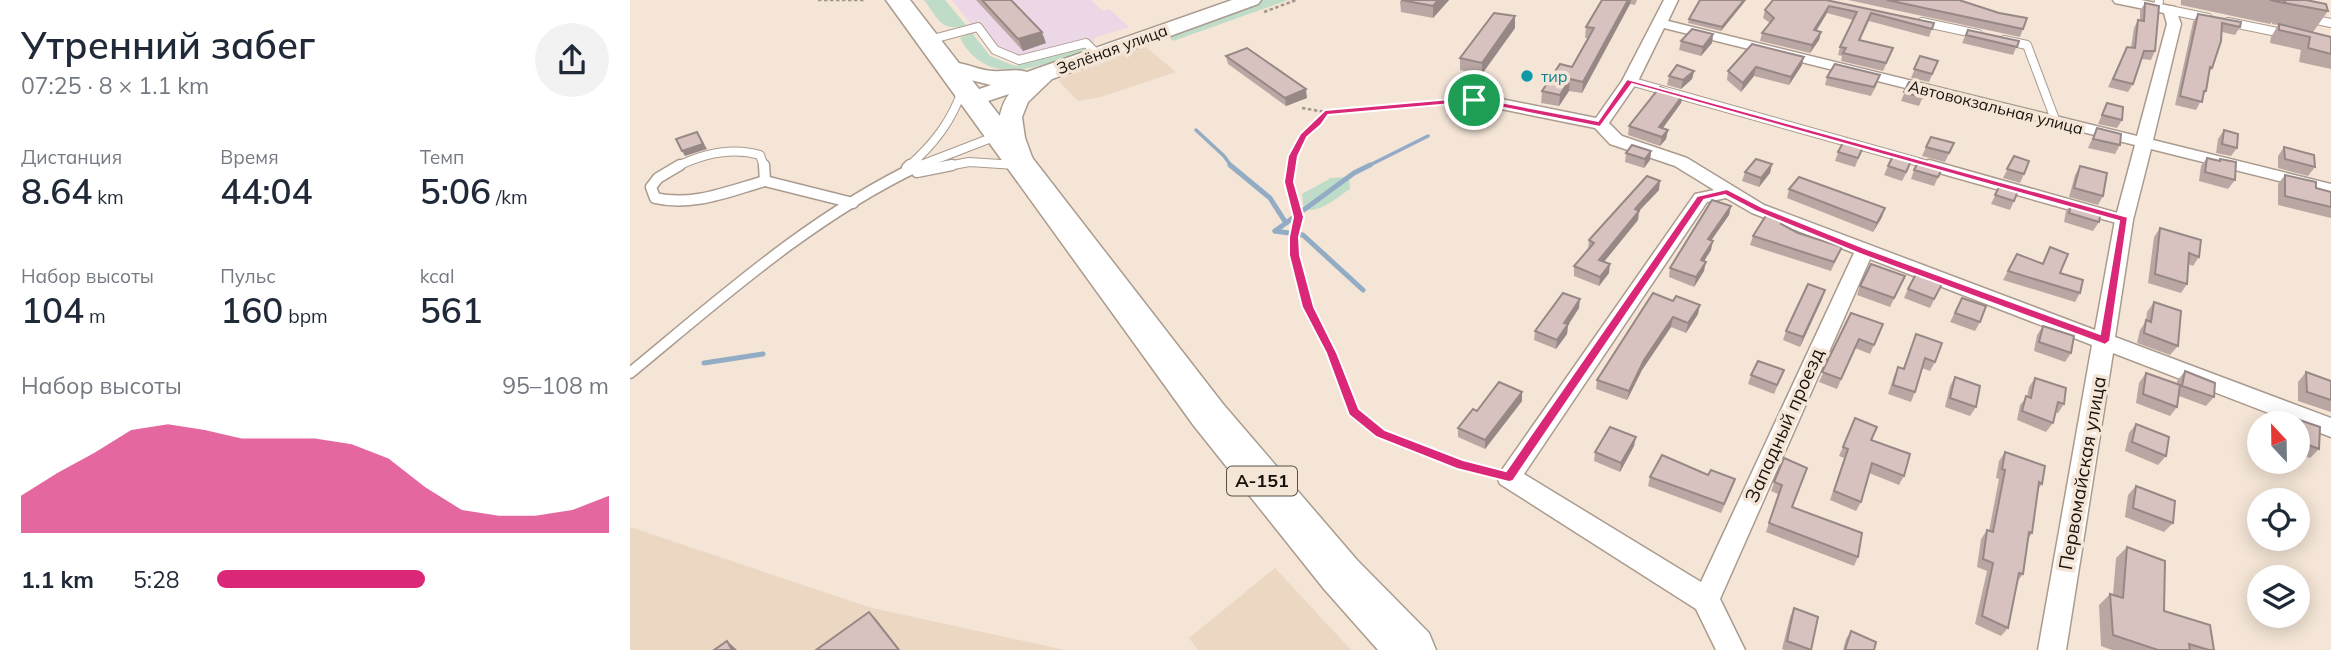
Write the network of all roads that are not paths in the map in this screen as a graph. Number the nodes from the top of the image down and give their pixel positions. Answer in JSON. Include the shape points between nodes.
{"nodes":[{"id":1,"x":898,"y":0,"type":"edge"},
{"id":2,"x":1251,"y":0,"type":"edge"},
{"id":3,"x":1671,"y":0,"type":"edge"},
{"id":4,"x":2120,"y":0,"type":"edge"},
{"id":5,"x":2162,"y":5,"type":"edge"},
{"id":6,"x":2291,"y":14,"type":"edge"},
{"id":7,"x":1911,"y":20,"type":"edge"},
{"id":8,"x":1660,"y":23,"type":"junction"},
{"id":9,"x":2331,"y":23,"type":"edge"},
{"id":10,"x":2291,"y":35,"type":"edge"},
{"id":11,"x":1988,"y":36,"type":"edge"},
{"id":12,"x":2001,"y":39,"type":"edge"},
{"id":13,"x":929,"y":40,"type":"junction"},
{"id":14,"x":1098,"y":55,"type":"junction"},
{"id":15,"x":1054,"y":70,"type":"junction"},
{"id":16,"x":1630,"y":81,"type":"junction"},
{"id":17,"x":962,"y":84,"type":"junction"},
{"id":18,"x":1491,"y":102,"type":"road end"},
{"id":19,"x":2056,"y":122,"type":"junction"},
{"id":20,"x":1600,"y":124,"type":"junction"},
{"id":21,"x":2143,"y":142,"type":"junction"},
{"id":22,"x":1011,"y":151,"type":"junction"},
{"id":23,"x":898,"y":176,"type":"junction"},
{"id":24,"x":765,"y":181,"type":"junction"},
{"id":25,"x":2331,"y":188,"type":"edge"},
{"id":26,"x":1727,"y":192,"type":"junction"},
{"id":27,"x":853,"y":203,"type":"junction"},
{"id":28,"x":2124,"y":220,"type":"junction"},
{"id":29,"x":1864,"y":251,"type":"junction"},
{"id":30,"x":2105,"y":341,"type":"junction"},
{"id":31,"x":630,"y":373,"type":"edge"},
{"id":32,"x":2331,"y":428,"type":"edge"},
{"id":33,"x":1706,"y":600,"type":"junction"},
{"id":34,"x":1411,"y":650,"type":"edge"},
{"id":35,"x":1731,"y":650,"type":"edge"},
{"id":36,"x":2052,"y":650,"type":"edge"}],
"edges":[{"from":1,"to":13,"type":"highway","number":"А-151"},
{"from":2,"to":14,"type":"main road","name":"Зелёная улица"},
{"from":3,"to":8,"type":"street"},
{"from":4,"to":5,"type":"street"},
{"from":5,"to":10,"type":"lane"},
{"from":5,"to":21,"type":"street","name":"Первомайская улица","via":[[2174,24]]},
{"from":6,"to":9,"type":"lane"},
{"from":7,"to":11,"type":"lane"},
{"from":8,"to":16,"type":"street"},
{"from":8,"to":19,"type":"street","name":"Автовокзальная улица"},
{"from":12,"to":19,"type":"lane","via":[[2027,45]]},
{"from":13,"to":14,"type":"lane","via":[[978,27],[995,50],[1019,60],[1086,43]]},
{"from":13,"to":17,"type":"highway","number":"А-151"},
{"from":14,"to":15,"type":"main road","name":"Зелёная улица"},
{"from":15,"to":17,"type":"main road","name":"Зелёная улица"},
{"from":15,"to":17,"type":"main road"},
{"from":15,"to":22,"type":"main road","via":[[1021,94],[1008,115]]},
{"from":16,"to":20,"type":"street"},
{"from":16,"to":28,"type":"lane"},
{"from":17,"to":22,"type":"highway","number":"А-151"},
{"from":17,"to":23,"type":"lane","via":[[956,111],[945,130]]},
{"from":18,"to":20,"type":"street"},
{"from":19,"to":21,"type":"street","name":"Автовокзальная улица"},
{"from":20,"to":26,"type":"street","via":[[1616,140],[1681,162]]},
{"from":21,"to":25,"type":"street","name":"Автовокзальная улица"},
{"from":21,"to":28,"type":"street","name":"Первомайская улица"},
{"from":22,"to":23,"type":"lane"},
{"from":22,"to":23,"type":"lane"},
{"from":22,"to":34,"type":"highway","number":"А-151","via":[[1254,472]]},
{"from":23,"to":27,"type":"lane"},
{"from":24,"to":24,"type":"lane","via":[[760,155],[740,150],[666,171],[650,187],[655,198],[693,201]]},
{"from":24,"to":27,"type":"lane"},
{"from":26,"to":29,"type":"street"},
{"from":26,"to":33,"type":"street","via":[[1701,198],[1509,477]]},
{"from":27,"to":31,"type":"lane","via":[[722,298]]},
{"from":28,"to":30,"type":"street","name":"Первомайская улица"},
{"from":29,"to":30,"type":"street"},
{"from":29,"to":33,"type":"street","name":"Западный проезд"},
{"from":30,"to":32,"type":"street"},
{"from":30,"to":36,"type":"street","name":"Первомайская улица"},
{"from":33,"to":35,"type":"street"}]}
